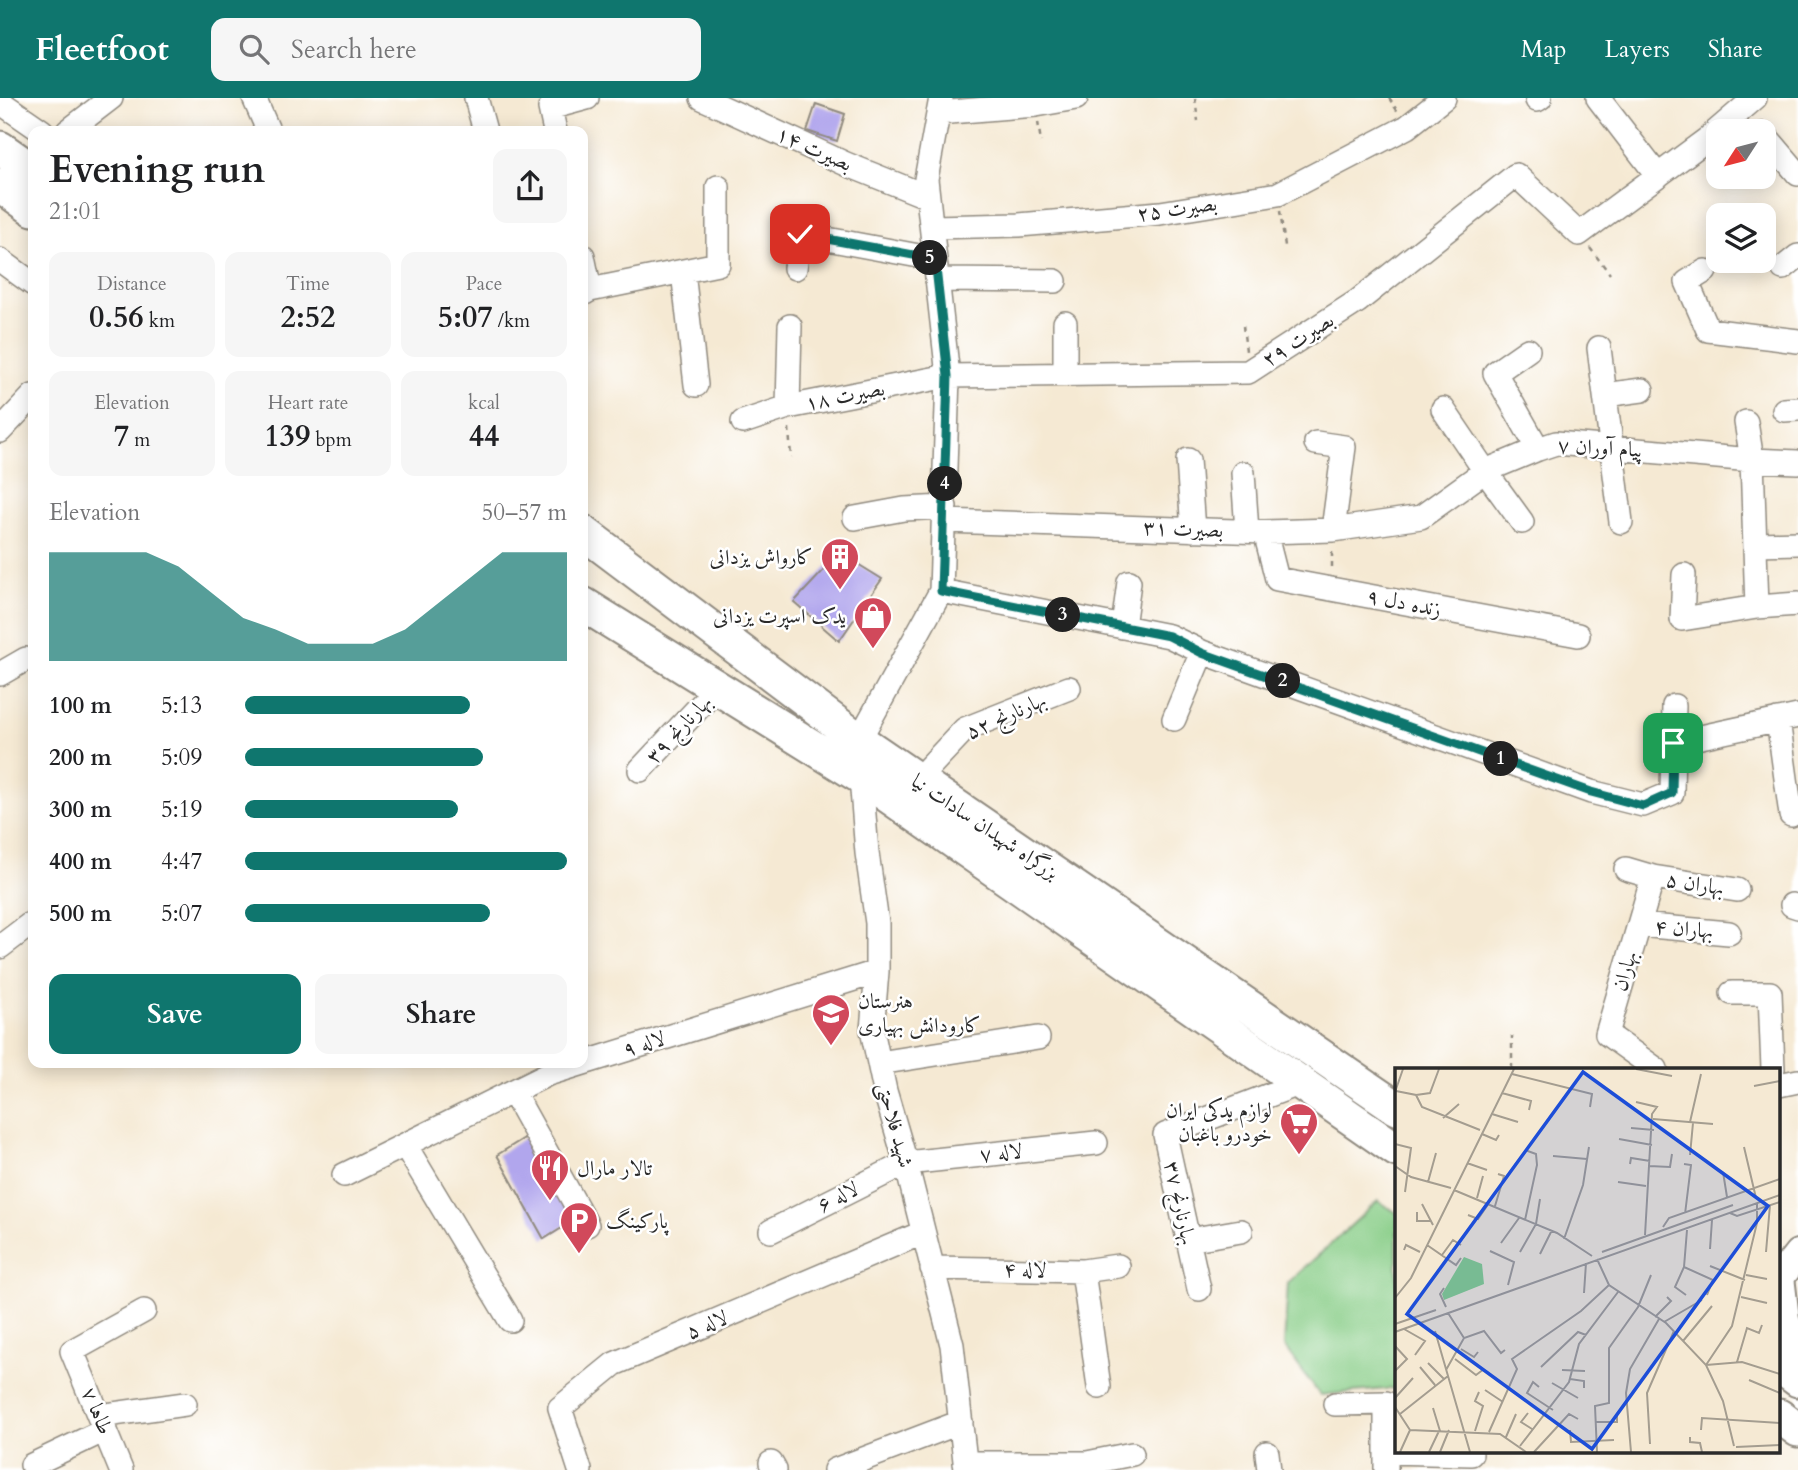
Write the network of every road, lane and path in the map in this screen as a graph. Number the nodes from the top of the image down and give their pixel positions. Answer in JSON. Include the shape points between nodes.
{"nodes":[{"id":1,"x":111,"y":98,"type":"edge"},
{"id":2,"x":254,"y":98,"type":"edge"},
{"id":3,"x":476,"y":98,"type":"edge"},
{"id":4,"x":587,"y":98,"type":"edge"},
{"id":5,"x":702,"y":98,"type":"edge"},
{"id":6,"x":1076,"y":98,"type":"edge"},
{"id":7,"x":1195,"y":98,"type":"edge"},
{"id":8,"x":1444,"y":98,"type":"edge"},
{"id":9,"x":1598,"y":98,"type":"edge"},
{"id":10,"x":0,"y":102,"type":"edge"},
{"id":11,"x":1744,"y":102,"type":"edge"},
{"id":12,"x":940,"y":106,"type":"edge"},
{"id":13,"x":1754,"y":119,"type":"edge"},
{"id":14,"x":1198,"y":121,"type":"dead end"},
{"id":15,"x":35,"y":126,"type":"edge"},
{"id":16,"x":75,"y":126,"type":"edge"},
{"id":17,"x":266,"y":126,"type":"edge"},
{"id":18,"x":484,"y":126,"type":"edge"},
{"id":19,"x":554,"y":126,"type":"edge"},
{"id":20,"x":1776,"y":148,"type":"edge"},
{"id":21,"x":18,"y":165,"type":"edge"},
{"id":22,"x":1798,"y":174,"type":"edge"},
{"id":23,"x":1658,"y":176,"type":"junction"},
{"id":24,"x":718,"y":187,"type":"dead end"},
{"id":25,"x":28,"y":194,"type":"edge"},
{"id":26,"x":1278,"y":194,"type":"junction"},
{"id":27,"x":928,"y":197,"type":"junction"},
{"id":28,"x":932,"y":227,"type":"junction"},
{"id":29,"x":1579,"y":234,"type":"junction"},
{"id":30,"x":1285,"y":247,"type":"dead end"},
{"id":31,"x":0,"y":260,"type":"edge"},
{"id":32,"x":794,"y":268,"type":"dead end"},
{"id":33,"x":936,"y":270,"type":"junction"},
{"id":34,"x":1705,"y":271,"type":"dead end"},
{"id":35,"x":682,"y":272,"type":"junction"},
{"id":36,"x":1610,"y":274,"type":"dead end"},
{"id":37,"x":28,"y":280,"type":"edge"},
{"id":38,"x":1055,"y":281,"type":"dead end"},
{"id":39,"x":588,"y":292,"type":"edge"},
{"id":40,"x":1065,"y":323,"type":"dead end"},
{"id":41,"x":790,"y":326,"type":"dead end"},
{"id":42,"x":1798,"y":341,"type":"edge"},
{"id":43,"x":1599,"y":348,"type":"dead end"},
{"id":44,"x":1528,"y":350,"type":"dead end"},
{"id":45,"x":1065,"y":374,"type":"junction"},
{"id":46,"x":948,"y":376,"type":"junction"},
{"id":47,"x":696,"y":385,"type":"dead end"},
{"id":48,"x":1642,"y":390,"type":"dead end"},
{"id":49,"x":1605,"y":395,"type":"junction"},
{"id":50,"x":28,"y":401,"type":"edge"},
{"id":51,"x":788,"y":407,"type":"junction"},
{"id":52,"x":1444,"y":409,"type":"dead end"},
{"id":53,"x":743,"y":422,"type":"dead end"},
{"id":54,"x":1745,"y":422,"type":"dead end"},
{"id":55,"x":0,"y":431,"type":"edge"},
{"id":56,"x":1315,"y":443,"type":"dead end"},
{"id":57,"x":1612,"y":448,"type":"junction"},
{"id":58,"x":1538,"y":449,"type":"junction"},
{"id":59,"x":791,"y":458,"type":"dead end"},
{"id":60,"x":1188,"y":460,"type":"dead end"},
{"id":61,"x":1752,"y":460,"type":"junction"},
{"id":62,"x":1798,"y":462,"type":"edge"},
{"id":63,"x":1485,"y":471,"type":"junction"},
{"id":64,"x":1243,"y":473,"type":"dead end"},
{"id":65,"x":945,"y":514,"type":"junction"},
{"id":66,"x":1421,"y":517,"type":"joint"},
{"id":67,"x":855,"y":518,"type":"dead end"},
{"id":68,"x":1522,"y":522,"type":"dead end"},
{"id":69,"x":1621,"y":522,"type":"dead end"},
{"id":70,"x":1193,"y":530,"type":"junction"},
{"id":71,"x":1333,"y":530,"type":"junction"},
{"id":72,"x":1256,"y":532,"type":"junction"},
{"id":73,"x":588,"y":536,"type":"edge"},
{"id":74,"x":1798,"y":543,"type":"edge"},
{"id":75,"x":1755,"y":544,"type":"junction"},
{"id":76,"x":1684,"y":575,"type":"dead end"},
{"id":77,"x":588,"y":582,"type":"edge"},
{"id":78,"x":1129,"y":582,"type":"dead end"},
{"id":79,"x":941,"y":591,"type":"junction"},
{"id":80,"x":1798,"y":604,"type":"edge"},
{"id":81,"x":588,"y":607,"type":"edge"},
{"id":82,"x":1757,"y":607,"type":"junction"},
{"id":83,"x":1123,"y":627,"type":"junction"},
{"id":84,"x":1578,"y":635,"type":"dead end"},
{"id":85,"x":1202,"y":653,"type":"junction"},
{"id":86,"x":26,"y":659,"type":"dead end"},
{"id":87,"x":0,"y":674,"type":"edge"},
{"id":88,"x":718,"y":687,"type":"junction"},
{"id":89,"x":1069,"y":688,"type":"dead end"},
{"id":90,"x":1674,"y":706,"type":"dead end"},
{"id":91,"x":1788,"y":718,"type":"edge"},
{"id":92,"x":1174,"y":719,"type":"dead end"},
{"id":93,"x":859,"y":740,"type":"junction"},
{"id":94,"x":1673,"y":743,"type":"junction"},
{"id":95,"x":640,"y":770,"type":"dead end"},
{"id":96,"x":861,"y":777,"type":"junction"},
{"id":97,"x":917,"y":780,"type":"junction"},
{"id":98,"x":1791,"y":815,"type":"dead end"},
{"id":99,"x":1626,"y":869,"type":"dead end"},
{"id":100,"x":1653,"y":877,"type":"junction"},
{"id":101,"x":1737,"y":890,"type":"dead end"},
{"id":102,"x":1639,"y":925,"type":"junction"},
{"id":103,"x":28,"y":928,"type":"edge"},
{"id":104,"x":1729,"y":933,"type":"dead end"},
{"id":105,"x":0,"y":947,"type":"edge"},
{"id":106,"x":877,"y":972,"type":"junction"},
{"id":107,"x":1732,"y":993,"type":"dead end"},
{"id":108,"x":1512,"y":1036,"type":"dead end"},
{"id":109,"x":1038,"y":1038,"type":"dead end"},
{"id":110,"x":588,"y":1062,"type":"edge"},
{"id":111,"x":879,"y":1063,"type":"junction"},
{"id":112,"x":567,"y":1068,"type":"edge"},
{"id":113,"x":1512,"y":1068,"type":"edge"},
{"id":114,"x":1655,"y":1068,"type":"edge"},
{"id":115,"x":1773,"y":1068,"type":"edge"},
{"id":116,"x":1798,"y":1081,"type":"edge"},
{"id":117,"x":1301,"y":1083,"type":"junction"},
{"id":118,"x":1780,"y":1085,"type":"edge"},
{"id":119,"x":513,"y":1092,"type":"junction"},
{"id":120,"x":1395,"y":1107,"type":"edge"},
{"id":121,"x":1096,"y":1143,"type":"dead end"},
{"id":122,"x":405,"y":1145,"type":"junction"},
{"id":123,"x":1395,"y":1149,"type":"edge"},
{"id":124,"x":905,"y":1163,"type":"junction"},
{"id":125,"x":344,"y":1175,"type":"dead end"},
{"id":126,"x":587,"y":1225,"type":"dead end"},
{"id":127,"x":771,"y":1231,"type":"dead end"},
{"id":128,"x":1241,"y":1231,"type":"dead end"},
{"id":129,"x":922,"y":1233,"type":"junction"},
{"id":130,"x":1188,"y":1240,"type":"junction"},
{"id":131,"x":1798,"y":1254,"type":"edge"},
{"id":132,"x":1118,"y":1266,"type":"dead end"},
{"id":133,"x":932,"y":1269,"type":"junction"},
{"id":134,"x":1083,"y":1271,"type":"junction"},
{"id":135,"x":1780,"y":1277,"type":"edge"},
{"id":136,"x":1199,"y":1289,"type":"dead end"},
{"id":137,"x":145,"y":1311,"type":"dead end"},
{"id":138,"x":510,"y":1320,"type":"dead end"},
{"id":139,"x":1798,"y":1363,"type":"edge"},
{"id":140,"x":1780,"y":1367,"type":"edge"},
{"id":141,"x":1798,"y":1380,"type":"edge"},
{"id":142,"x":1099,"y":1387,"type":"dead end"},
{"id":143,"x":185,"y":1404,"type":"dead end"},
{"id":144,"x":1335,"y":1404,"type":"dead end"},
{"id":145,"x":1780,"y":1417,"type":"edge"},
{"id":146,"x":961,"y":1422,"type":"junction"},
{"id":147,"x":102,"y":1423,"type":"junction"},
{"id":148,"x":1798,"y":1430,"type":"edge"},
{"id":149,"x":1132,"y":1454,"type":"dead end"},
{"id":150,"x":1471,"y":1454,"type":"dead end"},
{"id":151,"x":1386,"y":1461,"type":"edge"},
{"id":152,"x":32,"y":1465,"type":"dead end"},
{"id":153,"x":965,"y":1466,"type":"edge"},
{"id":154,"x":1088,"y":1466,"type":"edge"},
{"id":155,"x":121,"y":1470,"type":"edge"},
{"id":156,"x":580,"y":1470,"type":"edge"},
{"id":157,"x":835,"y":1470,"type":"edge"}],
"edges":[{"from":1,"to":16,"type":"street"},
{"from":2,"to":17,"type":"street"},
{"from":3,"to":18,"type":"street"},
{"from":4,"to":19,"type":"street","via":[[550,108]]},
{"from":5,"to":27,"type":"street","name":"بصیرت ۱۴"},
{"from":6,"to":12,"type":"street","via":[[1036,105]]},
{"from":7,"to":14,"type":"path"},
{"from":8,"to":26,"type":"street","name":"بصیرت ۲۵","via":[[1407,127]]},
{"from":9,"to":23,"type":"street"},
{"from":10,"to":15,"type":"street"},
{"from":11,"to":13,"type":"street"},
{"from":11,"to":23,"type":"street","via":[[1706,140]]},
{"from":12,"to":27,"type":"street","via":[[926,179]]},
{"from":20,"to":22,"type":"street"},
{"from":21,"to":25,"type":"highway"},
{"from":23,"to":29,"type":"street"},
{"from":24,"to":35,"type":"street","via":[[718,264]]},
{"from":26,"to":28,"type":"street","name":"بصیرت ۲۵","via":[[1160,212],[1018,225]]},
{"from":26,"to":30,"type":"path"},
{"from":27,"to":28,"type":"street"},
{"from":28,"to":33,"type":"street"},
{"from":29,"to":36,"type":"path"},
{"from":29,"to":45,"type":"street","name":"بصیرت ۲۹","via":[[1516,175],[1358,301],[1248,372]]},
{"from":31,"to":37,"type":"street"},
{"from":32,"to":33,"type":"street","via":[[800,234]]},
{"from":33,"to":38,"type":"street"},
{"from":33,"to":46,"type":"street"},
{"from":34,"to":42,"type":"street","via":[[1687,282],[1708,330]]},
{"from":35,"to":39,"type":"street"},
{"from":35,"to":47,"type":"street"},
{"from":40,"to":45,"type":"street"},
{"from":41,"to":51,"type":"street"},
{"from":43,"to":49,"type":"street"},
{"from":44,"to":58,"type":"street","via":[[1494,373]]},
{"from":45,"to":46,"type":"street","name":"بصیرت ۲۹"},
{"from":46,"to":51,"type":"street","name":"بصیرت ۱۸"},
{"from":46,"to":65,"type":"street"},
{"from":48,"to":49,"type":"street"},
{"from":49,"to":57,"type":"street"},
{"from":50,"to":55,"type":"street"},
{"from":51,"to":53,"type":"street","name":"بصیرت ۱۸"},
{"from":51,"to":59,"type":"path"},
{"from":52,"to":63,"type":"street"},
{"from":54,"to":61,"type":"street"},
{"from":56,"to":71,"type":"street","via":[[1344,447]]},
{"from":57,"to":58,"type":"street","name":"پیام آوران ۷","via":[[1556,443]]},
{"from":57,"to":61,"type":"street","name":"پیام آوران ۷"},
{"from":57,"to":69,"type":"street"},
{"from":58,"to":63,"type":"street","name":"پیام آوران ۷"},
{"from":60,"to":70,"type":"street"},
{"from":61,"to":62,"type":"street","name":"پیام آوران ۷"},
{"from":61,"to":75,"type":"street"},
{"from":63,"to":66,"type":"street","name":"پیام آوران ۷"},
{"from":63,"to":68,"type":"street"},
{"from":64,"to":72,"type":"street"},
{"from":65,"to":67,"type":"street","name":"بصیرت ۳۱","via":[[904,509]]},
{"from":65,"to":70,"type":"street","name":"بصیرت ۳۱"},
{"from":65,"to":79,"type":"street"},
{"from":66,"to":71,"type":"street","name":"بصیرت ۳۱"},
{"from":70,"to":72,"type":"street","name":"بصیرت ۳۱"},
{"from":71,"to":72,"type":"street","name":"بصیرت ۳۱"},
{"from":72,"to":84,"type":"street","name":"زنده دل ۹","via":[[1277,579]]},
{"from":73,"to":93,"type":"highway","name":"بزرگراه شهیدان سادات نیا"},
{"from":74,"to":75,"type":"street"},
{"from":75,"to":82,"type":"street"},
{"from":76,"to":82,"type":"street","via":[[1682,619]]},
{"from":77,"to":88,"type":"highway","via":[[635,612]]},
{"from":78,"to":83,"type":"street"},
{"from":79,"to":83,"type":"street"},
{"from":79,"to":93,"type":"street"},
{"from":80,"to":82,"type":"street"},
{"from":81,"to":88,"type":"highway","name":"بزرگراه شهیدان سادات نیا"},
{"from":83,"to":85,"type":"street","via":[[1169,636]]},
{"from":85,"to":92,"type":"street"},
{"from":85,"to":94,"type":"street","via":[[1591,792],[1643,806],[1672,793]]},
{"from":86,"to":87,"type":"street"},
{"from":88,"to":95,"type":"street","name":"بهارنارنج ۳۹"},
{"from":88,"to":96,"type":"highway","name":"بزرگراه شهیدان سادات نیا"},
{"from":89,"to":97,"type":"street","name":"بهارنارنج ۵۲","via":[[965,729]]},
{"from":90,"to":94,"type":"street"},
{"from":91,"to":94,"type":"street"},
{"from":91,"to":98,"type":"street"},
{"from":93,"to":97,"type":"highway","name":"بزرگراه شهیدان سادات نیا"},
{"from":96,"to":106,"type":"street","name":"شهید فلاحتی","via":[[877,923]]},
{"from":96,"to":117,"type":"highway","name":"بزرگراه شهیدان سادات نیا"},
{"from":97,"to":120,"type":"highway","name":"بزرگراه شهیدان سادات نیا"},
{"from":99,"to":100,"type":"street"},
{"from":100,"to":101,"type":"street","name":"بهاران ۵"},
{"from":100,"to":102,"type":"street","name":"بهاران"},
{"from":102,"to":104,"type":"street","name":"بهاران ۴"},
{"from":102,"to":114,"type":"street","name":"بهاران","via":[[1607,1034]]},
{"from":103,"to":105,"type":"street"},
{"from":106,"to":110,"type":"street","name":"لاله ۹"},
{"from":106,"to":111,"type":"street","name":"شهید فلاحتی","via":[[872,1030]]},
{"from":107,"to":115,"type":"street","via":[[1770,993]]},
{"from":108,"to":113,"type":"path"},
{"from":109,"to":111,"type":"street"},
{"from":111,"to":124,"type":"street","name":"شهید فلاحتی"},
{"from":112,"to":119,"type":"street","name":"لاله ۹"},
{"from":116,"to":118,"type":"street"},
{"from":117,"to":123,"type":"highway","name":"بزرگراه شهیدان سادات نیا"},
{"from":117,"to":130,"type":"street","name":"بهارنارنج ۳۷","via":[[1165,1135]]},
{"from":119,"to":122,"type":"street","name":"لاله ۹"},
{"from":119,"to":126,"type":"street"},
{"from":121,"to":124,"type":"street","name":"لاله ۷"},
{"from":122,"to":125,"type":"street","name":"لاله ۹"},
{"from":122,"to":138,"type":"street"},
{"from":124,"to":127,"type":"street","name":"لاله ۶"},
{"from":124,"to":129,"type":"street","name":"شهید فلاحتی"},
{"from":128,"to":130,"type":"street"},
{"from":129,"to":133,"type":"street","name":"شهید فلاحتی"},
{"from":129,"to":156,"type":"street","name":"لاله ۵","via":[[614,1364],[561,1408]]},
{"from":130,"to":136,"type":"street","name":"بهارنارنج ۳۷"},
{"from":131,"to":135,"type":"main road"},
{"from":132,"to":134,"type":"street","name":"لاله ۴"},
{"from":133,"to":134,"type":"street","name":"لاله ۴"},
{"from":133,"to":146,"type":"street","name":"شهید فلاحتی","via":[[952,1345]]},
{"from":134,"to":142,"type":"street"},
{"from":135,"to":139,"type":"main road","via":[[1785,1319]]},
{"from":137,"to":147,"type":"street","name":"طاها ۷","via":[[72,1351]]},
{"from":140,"to":141,"type":"highway"},
{"from":143,"to":147,"type":"street"},
{"from":144,"to":151,"type":"street","via":[[1386,1404]]},
{"from":145,"to":148,"type":"highway"},
{"from":146,"to":153,"type":"street","name":"شهید فلاحتی"},
{"from":146,"to":157,"type":"street"},
{"from":147,"to":152,"type":"street"},
{"from":147,"to":155,"type":"street","name":"طاها ۷"},
{"from":149,"to":154,"type":"street"},
{"from":150,"to":151,"type":"street"},
{"from":153,"to":154,"type":"street"}]}
